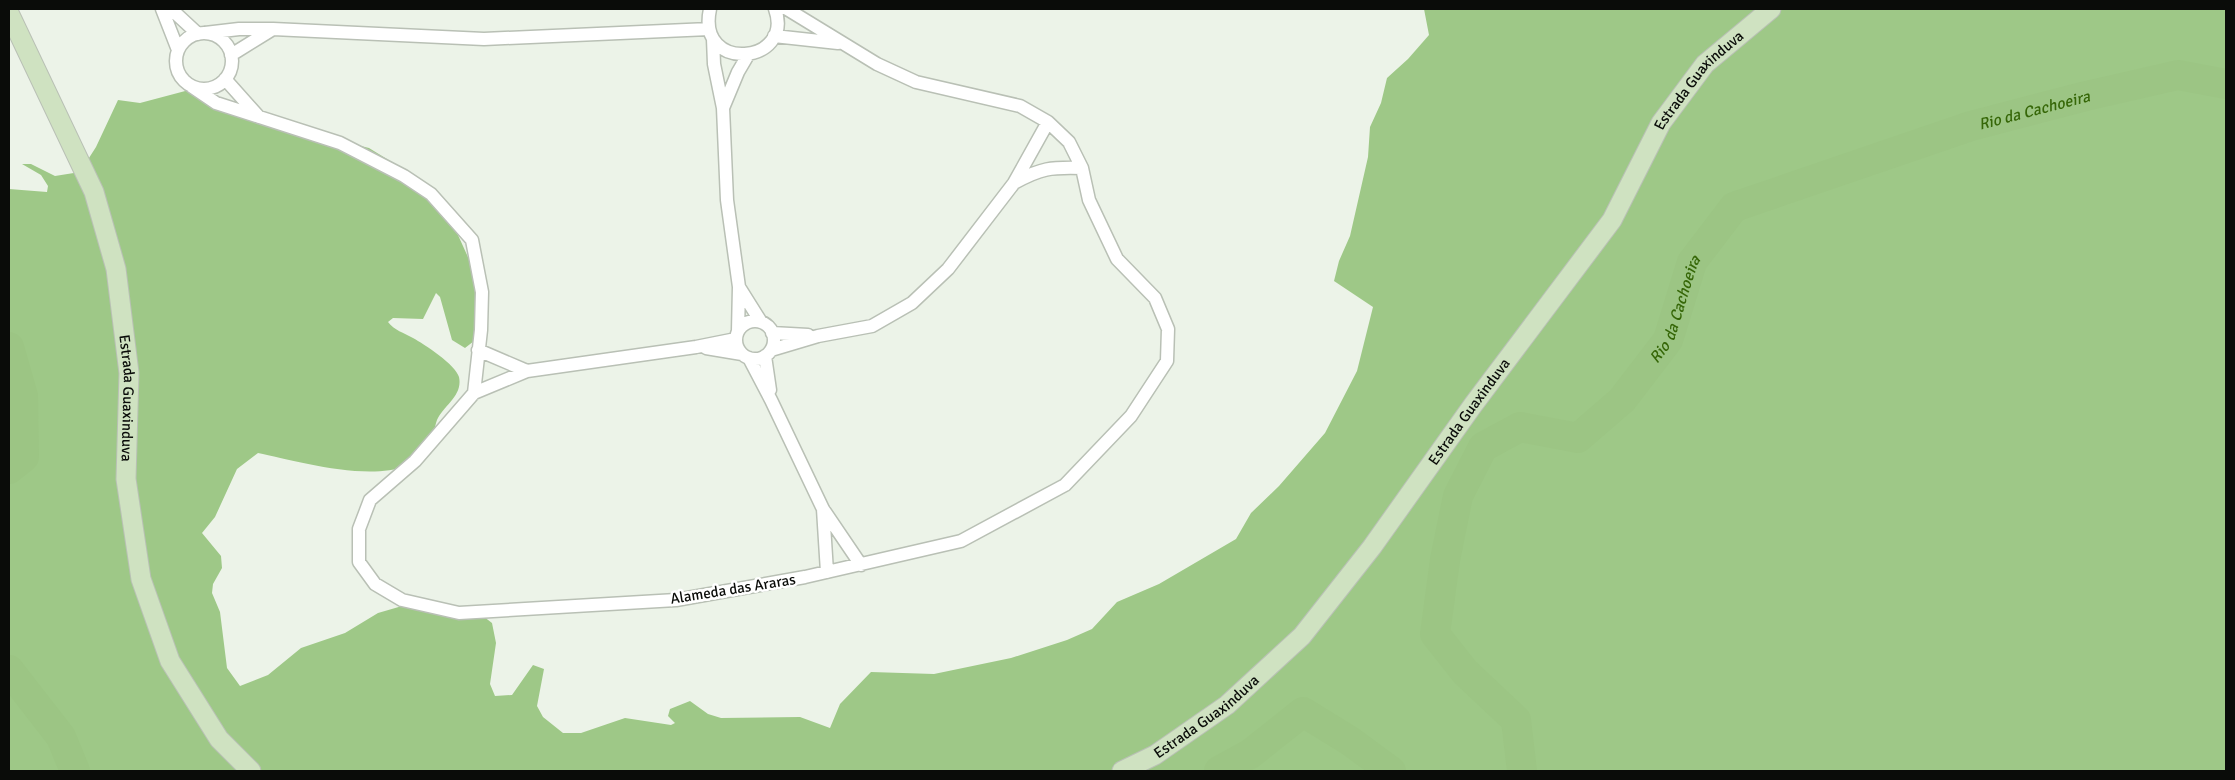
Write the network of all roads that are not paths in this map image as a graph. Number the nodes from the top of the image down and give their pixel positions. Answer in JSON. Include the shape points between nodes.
{"nodes":[{"id":1,"x":162,"y":9,"type":"edge"},
{"id":2,"x":171,"y":9,"type":"edge"},
{"id":3,"x":710,"y":9,"type":"edge"},
{"id":4,"x":775,"y":9,"type":"edge"},
{"id":5,"x":787,"y":9,"type":"edge"},
{"id":6,"x":1771,"y":9,"type":"edge"},
{"id":7,"x":9,"y":13,"type":"edge"},
{"id":8,"x":273,"y":29,"type":"junction"},
{"id":9,"x":202,"y":33,"type":"junction"},
{"id":10,"x":711,"y":34,"type":"junction"},
{"id":11,"x":774,"y":36,"type":"junction"},
{"id":12,"x":840,"y":43,"type":"junction"},
{"id":13,"x":178,"y":50,"type":"junction"},
{"id":14,"x":231,"y":55,"type":"junction"},
{"id":15,"x":748,"y":55,"type":"junction"},
{"id":16,"x":225,"y":79,"type":"junction"},
{"id":17,"x":191,"y":86,"type":"junction"},
{"id":18,"x":723,"y":108,"type":"junction"},
{"id":19,"x":259,"y":117,"type":"junction"},
{"id":20,"x":1048,"y":122,"type":"junction"},
{"id":21,"x":1082,"y":168,"type":"junction"},
{"id":22,"x":1014,"y":183,"type":"junction"},
{"id":23,"x":739,"y":287,"type":"junction"},
{"id":24,"x":760,"y":322,"type":"junction"},
{"id":25,"x":772,"y":334,"type":"junction"},
{"id":26,"x":737,"y":335,"type":"junction"},
{"id":27,"x":818,"y":336,"type":"junction"},
{"id":28,"x":696,"y":347,"type":"junction"},
{"id":29,"x":478,"y":350,"type":"junction"},
{"id":30,"x":768,"y":353,"type":"junction"},
{"id":31,"x":745,"y":356,"type":"junction"},
{"id":32,"x":527,"y":372,"type":"junction"},
{"id":33,"x":474,"y":393,"type":"junction"},
{"id":34,"x":772,"y":400,"type":"junction"},
{"id":35,"x":823,"y":509,"type":"junction"},
{"id":36,"x":861,"y":565,"type":"junction"},
{"id":37,"x":826,"y":572,"type":"junction"},
{"id":38,"x":251,"y":771,"type":"edge"},
{"id":39,"x":1122,"y":771,"type":"edge"}],
"edges":[{"from":1,"to":13,"type":"street"},
{"from":2,"to":9,"type":"street"},
{"from":3,"to":10,"type":"street"},
{"from":4,"to":11,"type":"street","via":[[777,26]]},
{"from":5,"to":12,"type":"street","name":"Alameda das Araras"},
{"from":6,"to":39,"type":"street","name":"Estrada Guaxinduva","via":[[1705,64],[1661,123],[1612,220],[1473,405],[1372,547],[1302,636],[1227,704],[1155,755]]},
{"from":7,"to":38,"type":"street","name":"Estrada Guaxinduva","via":[[94,192],[116,268],[129,373],[126,479],[141,579],[170,661],[219,739]]},
{"from":8,"to":9,"type":"street"},
{"from":8,"to":10,"type":"street","via":[[484,39]]},
{"from":8,"to":14,"type":"street"},
{"from":9,"to":13,"type":"street","via":[[183,42]]},
{"from":9,"to":14,"type":"street","via":[[222,40]]},
{"from":10,"to":15,"type":"street","via":[[728,52]]},
{"from":10,"to":18,"type":"street"},
{"from":11,"to":12,"type":"street"},
{"from":11,"to":15,"type":"street","via":[[768,45]]},
{"from":12,"to":20,"type":"street","name":"Alameda das Araras","via":[[916,82],[1020,106]]},
{"from":13,"to":17,"type":"street","via":[[176,67]]},
{"from":14,"to":16,"type":"street","via":[[230,72]]},
{"from":15,"to":18,"type":"street"},
{"from":16,"to":17,"type":"street","via":[[210,88]]},
{"from":16,"to":19,"type":"street"},
{"from":17,"to":19,"type":"street","via":[[216,103]]},
{"from":18,"to":23,"type":"street","via":[[727,200]]},
{"from":19,"to":29,"type":"street","via":[[340,143],[404,176],[430,194],[472,240],[482,292],[482,330]]},
{"from":20,"to":21,"type":"street","name":"Alameda das Araras","via":[[1069,142]]},
{"from":20,"to":22,"type":"street"},
{"from":21,"to":22,"type":"street","via":[[1046,168]]},
{"from":21,"to":36,"type":"street","name":"Alameda das Araras","via":[[1090,200],[1116,259],[1155,298],[1168,329],[1167,362],[1131,416],[1064,485],[961,542]]},
{"from":22,"to":27,"type":"street","via":[[948,269],[912,303],[872,326]]},
{"from":23,"to":24,"type":"street"},
{"from":23,"to":26,"type":"street"},
{"from":24,"to":25,"type":"street","via":[[768,326]]},
{"from":24,"to":26,"type":"street","via":[[744,324]]},
{"from":25,"to":27,"type":"street"},
{"from":25,"to":30,"type":"street","via":[[774,342]]},
{"from":26,"to":28,"type":"street"},
{"from":26,"to":31,"type":"street","via":[[737,347]]},
{"from":27,"to":30,"type":"street"},
{"from":28,"to":31,"type":"street"},
{"from":28,"to":32,"type":"street"},
{"from":29,"to":32,"type":"street"},
{"from":29,"to":33,"type":"street"},
{"from":30,"to":31,"type":"street","via":[[757,359]]},
{"from":30,"to":34,"type":"street"},
{"from":31,"to":34,"type":"street"},
{"from":32,"to":33,"type":"street"},
{"from":33,"to":37,"type":"street","name":"Alameda das Araras","via":[[415,461],[370,500],[359,529],[359,562],[375,584],[402,600],[459,613],[676,600]]},
{"from":34,"to":35,"type":"street"},
{"from":35,"to":36,"type":"street"},
{"from":35,"to":37,"type":"street"},
{"from":36,"to":37,"type":"street","name":"Alameda das Araras"}]}
